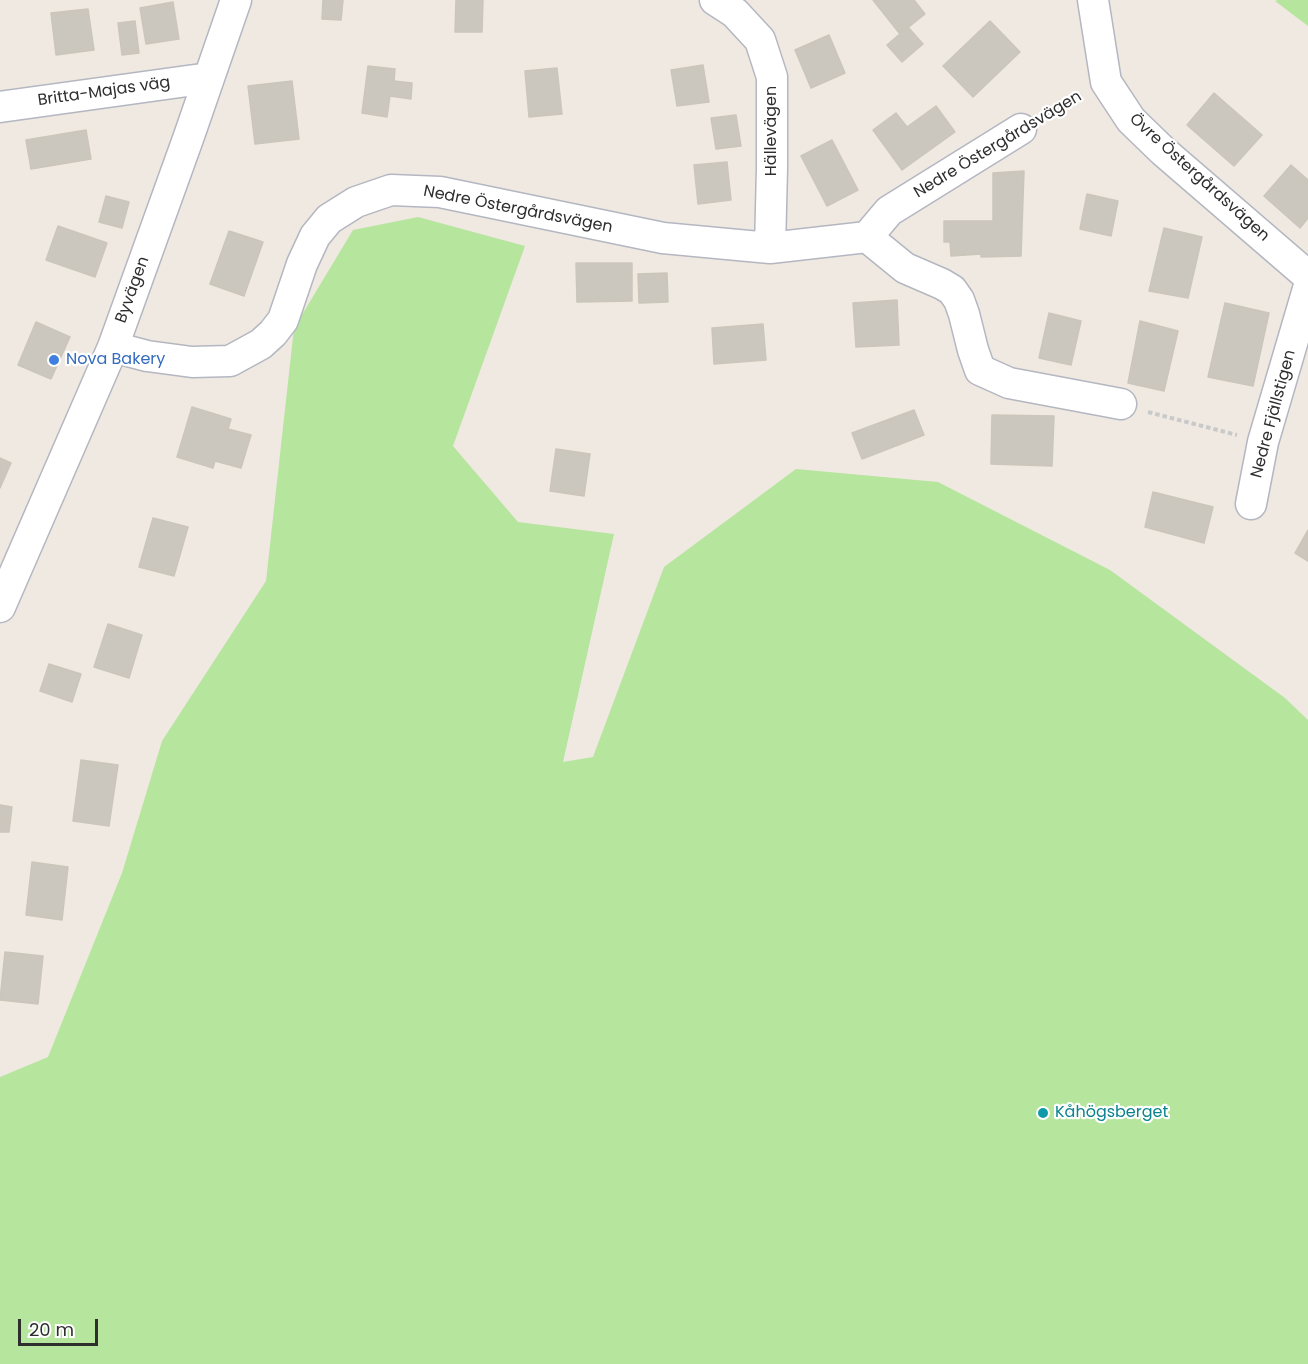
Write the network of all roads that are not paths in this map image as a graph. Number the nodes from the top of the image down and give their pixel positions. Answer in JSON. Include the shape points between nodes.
{"nodes":[{"id":1,"x":236,"y":0,"type":"edge"},
{"id":2,"x":715,"y":0,"type":"edge"},
{"id":3,"x":1093,"y":0,"type":"edge"},
{"id":4,"x":209,"y":78,"type":"junction"},
{"id":5,"x":0,"y":107,"type":"edge"},
{"id":6,"x":1021,"y":129,"type":"road end"},
{"id":7,"x":867,"y":237,"type":"junction"},
{"id":8,"x":770,"y":248,"type":"junction"},
{"id":9,"x":1308,"y":276,"type":"edge"},
{"id":10,"x":1308,"y":289,"type":"edge"},
{"id":11,"x":113,"y":347,"type":"junction"},
{"id":12,"x":1121,"y":404,"type":"road end"},
{"id":13,"x":1251,"y":504,"type":"dead end"},
{"id":14,"x":0,"y":607,"type":"edge"}],
"edges":[{"from":1,"to":4,"type":"street","name":"Byvägen"},
{"from":2,"to":8,"type":"street","name":"Hällevägen","via":[[735,13],[760,40],[772,77]]},
{"from":3,"to":9,"type":"street","name":"Övre Östergårdsvägen","via":[[1106,82],[1131,120]]},
{"from":4,"to":5,"type":"street","name":"Britta-Majas väg"},
{"from":4,"to":11,"type":"street","name":"Byvägen"},
{"from":6,"to":7,"type":"street","name":"Nedre Östergårdsvägen","via":[[889,210]]},
{"from":7,"to":8,"type":"street","name":"Nedre Östergårdsvägen"},
{"from":7,"to":12,"type":"street","via":[[905,268],[952,290],[964,314],[980,370],[1009,383]]},
{"from":8,"to":11,"type":"street","name":"Nedre Östergårdsvägen","via":[[663,237],[440,192],[391,190],[356,202],[329,219],[315,236],[302,264],[283,320],[261,344],[230,361],[192,362]]},
{"from":10,"to":13,"type":"street","name":"Nedre Fjällstigen","via":[[1263,442]]},
{"from":11,"to":14,"type":"street","name":"Byvägen"}]}
